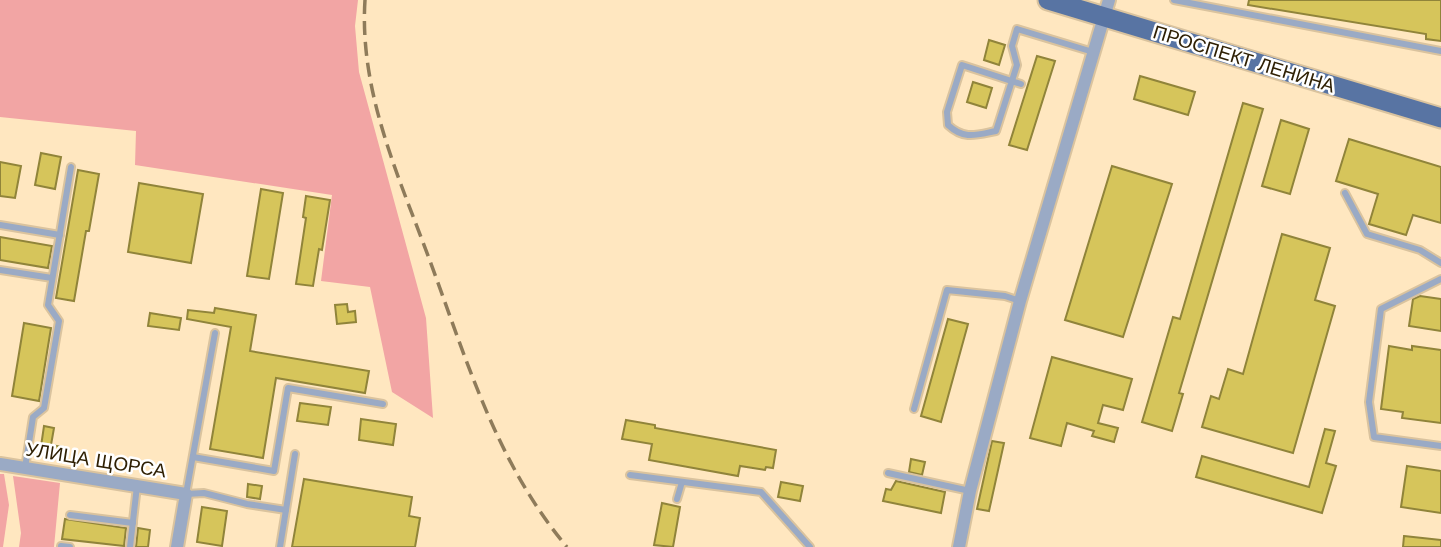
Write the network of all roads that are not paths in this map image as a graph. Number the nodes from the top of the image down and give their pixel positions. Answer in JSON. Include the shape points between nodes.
{"nodes":[{"id":1,"x":1048,"y":0,"type":"edge"},
{"id":2,"x":1174,"y":0,"type":"edge"},
{"id":3,"x":1107,"y":9,"type":"edge"},
{"id":4,"x":1441,"y":51,"type":"edge"},
{"id":5,"x":1095,"y":52,"type":"junction"},
{"id":6,"x":1012,"y":81,"type":"junction"},
{"id":7,"x":1021,"y":84,"type":"dead end"},
{"id":8,"x":1441,"y":118,"type":"edge"},
{"id":9,"x":71,"y":167,"type":"dead end"},
{"id":10,"x":1345,"y":193,"type":"dead end"},
{"id":11,"x":0,"y":225,"type":"edge"},
{"id":12,"x":60,"y":235,"type":"junction"},
{"id":13,"x":1441,"y":263,"type":"edge"},
{"id":14,"x":0,"y":270,"type":"edge"},
{"id":15,"x":52,"y":278,"type":"junction"},
{"id":16,"x":1441,"y":279,"type":"edge"},
{"id":17,"x":1020,"y":301,"type":"junction"},
{"id":18,"x":215,"y":333,"type":"dead end"},
{"id":19,"x":383,"y":404,"type":"dead end"},
{"id":20,"x":914,"y":409,"type":"dead end"},
{"id":21,"x":1441,"y":446,"type":"edge"},
{"id":22,"x":295,"y":454,"type":"dead end"},
{"id":23,"x":193,"y":457,"type":"junction"},
{"id":24,"x":0,"y":464,"type":"edge"},
{"id":25,"x":24,"y":468,"type":"junction"},
{"id":26,"x":888,"y":474,"type":"dead end"},
{"id":27,"x":630,"y":475,"type":"dead end"},
{"id":28,"x":682,"y":482,"type":"junction"},
{"id":29,"x":137,"y":486,"type":"junction"},
{"id":30,"x":970,"y":491,"type":"junction"},
{"id":31,"x":187,"y":494,"type":"junction"},
{"id":32,"x":677,"y":499,"type":"dead end"},
{"id":33,"x":286,"y":510,"type":"junction"},
{"id":34,"x":71,"y":516,"type":"dead end"},
{"id":35,"x":133,"y":523,"type":"junction"},
{"id":36,"x":963,"y":544,"type":"edge"},
{"id":37,"x":61,"y":546,"type":"edge"},
{"id":38,"x":70,"y":547,"type":"edge"},
{"id":39,"x":130,"y":547,"type":"edge"},
{"id":40,"x":177,"y":547,"type":"edge"},
{"id":41,"x":280,"y":547,"type":"edge"},
{"id":42,"x":810,"y":547,"type":"edge"}],
"edges":[{"from":1,"to":3,"type":"main road","name":"ПРОСПЕКТ ЛЕНИНА"},
{"from":2,"to":4,"type":"lane"},
{"from":3,"to":5,"type":"street"},
{"from":3,"to":8,"type":"main road","name":"ПРОСПЕКТ ЛЕНИНА"},
{"from":5,"to":6,"type":"lane","via":[[1017,29]]},
{"from":5,"to":17,"type":"street"},
{"from":6,"to":6,"type":"lane","via":[[996,131],[959,134],[948,125],[947,112],[962,65]]},
{"from":6,"to":7,"type":"lane"},
{"from":9,"to":12,"type":"lane"},
{"from":10,"to":13,"type":"lane","via":[[1367,234],[1420,250]]},
{"from":11,"to":12,"type":"lane"},
{"from":12,"to":15,"type":"lane"},
{"from":14,"to":15,"type":"lane"},
{"from":15,"to":25,"type":"lane","via":[[48,305],[59,321],[44,408],[33,416]]},
{"from":16,"to":21,"type":"lane","via":[[1381,309],[1369,402],[1374,437]]},
{"from":17,"to":20,"type":"lane","via":[[947,290]]},
{"from":17,"to":30,"type":"street"},
{"from":18,"to":23,"type":"lane"},
{"from":19,"to":23,"type":"lane","via":[[288,388],[274,471]]},
{"from":22,"to":33,"type":"lane"},
{"from":23,"to":31,"type":"lane"},
{"from":24,"to":25,"type":"street","name":"УЛИЦА ЩОРСА"},
{"from":25,"to":29,"type":"street","name":"УЛИЦА ЩОРСА"},
{"from":26,"to":30,"type":"lane"},
{"from":27,"to":28,"type":"lane"},
{"from":28,"to":32,"type":"lane"},
{"from":28,"to":42,"type":"lane","via":[[761,492]]},
{"from":29,"to":31,"type":"street","name":"УЛИЦА ЩОРСА"},
{"from":29,"to":35,"type":"lane"},
{"from":30,"to":36,"type":"street"},
{"from":31,"to":33,"type":"lane","via":[[204,493]]},
{"from":31,"to":40,"type":"street"},
{"from":33,"to":41,"type":"lane"},
{"from":34,"to":35,"type":"lane"},
{"from":35,"to":39,"type":"lane"},
{"from":37,"to":38,"type":"lane"}]}
